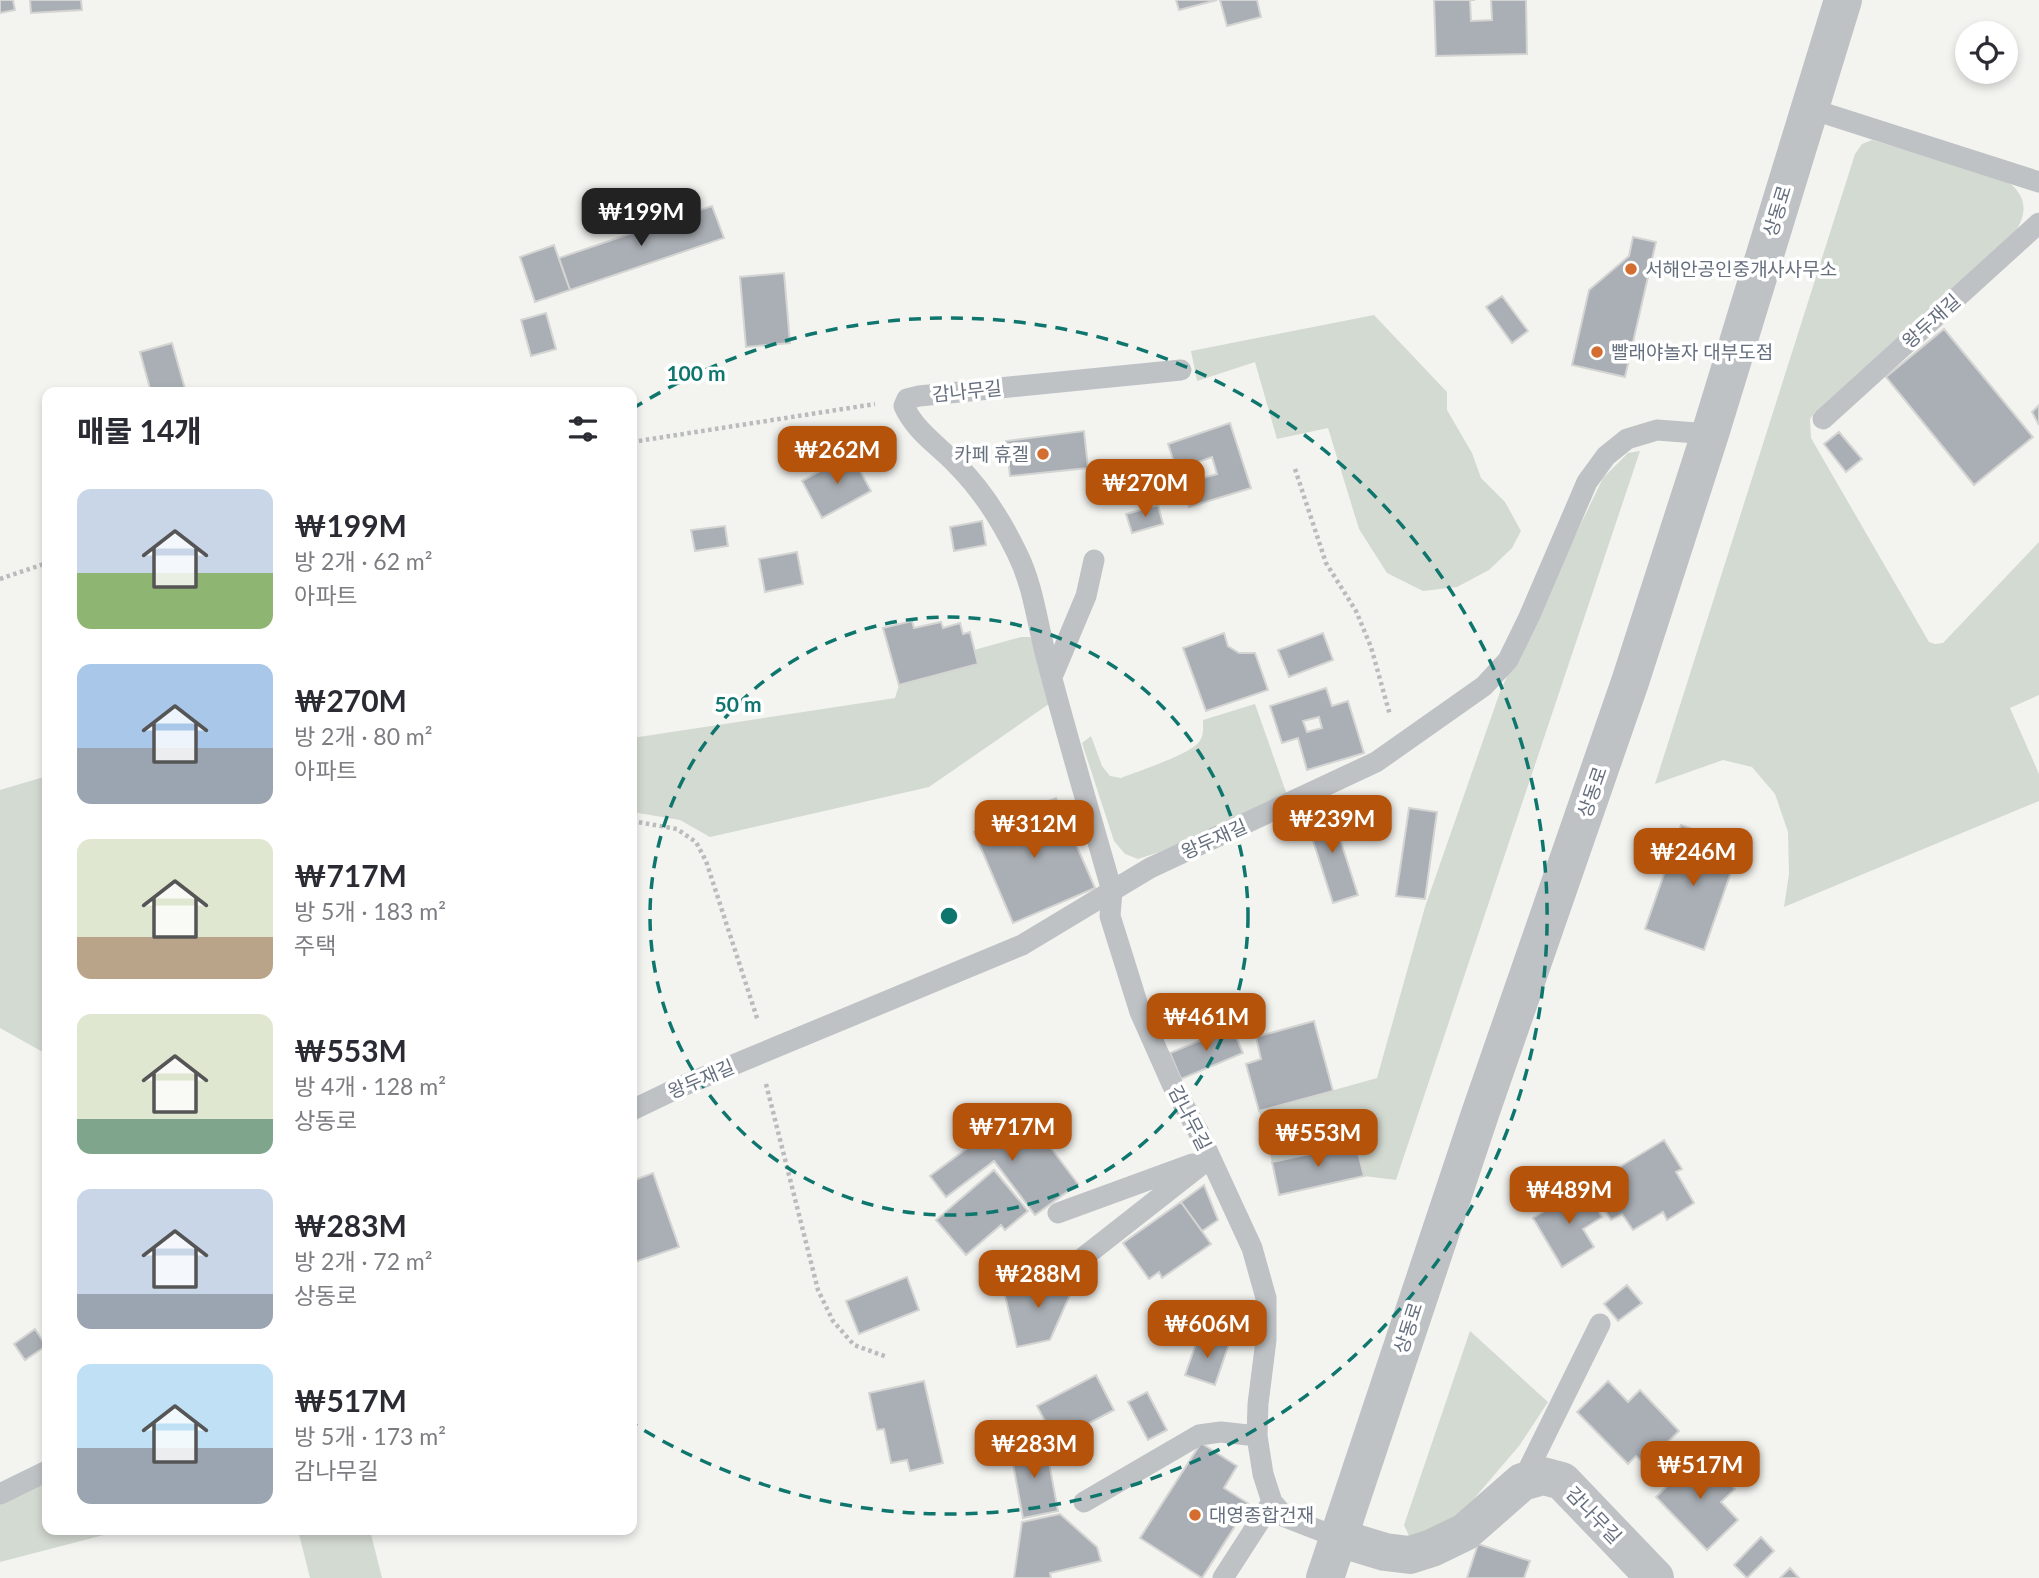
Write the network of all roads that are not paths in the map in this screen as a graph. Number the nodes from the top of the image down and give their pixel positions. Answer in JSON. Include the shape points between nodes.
{"nodes":[{"id":1,"x":1843,"y":0,"type":"edge"},
{"id":2,"x":1808,"y":108,"type":"junction"},
{"id":3,"x":2039,"y":182,"type":"edge"},
{"id":4,"x":2039,"y":223,"type":"edge"},
{"id":5,"x":1181,"y":369,"type":"dead end"},
{"id":6,"x":1823,"y":419,"type":"dead end"},
{"id":7,"x":1710,"y":434,"type":"junction"},
{"id":8,"x":1094,"y":560,"type":"dead end"},
{"id":9,"x":1052,"y":677,"type":"junction"},
{"id":10,"x":1112,"y":891,"type":"junction"},
{"id":11,"x":637,"y":1108,"type":"edge"},
{"id":12,"x":1210,"y":1158,"type":"junction"},
{"id":13,"x":1058,"y":1213,"type":"dead end"},
{"id":14,"x":1080,"y":1259,"type":"dead end"},
{"id":15,"x":1600,"y":1324,"type":"dead end"},
{"id":16,"x":1257,"y":1436,"type":"junction"},
{"id":17,"x":42,"y":1473,"type":"edge"},
{"id":18,"x":1522,"y":1482,"type":"junction"},
{"id":19,"x":3,"y":1486,"type":"edge"},
{"id":20,"x":1084,"y":1502,"type":"dead end"},
{"id":21,"x":1272,"y":1502,"type":"junction"},
{"id":22,"x":1339,"y":1538,"type":"junction"},
{"id":23,"x":1223,"y":1578,"type":"edge"},
{"id":24,"x":1325,"y":1578,"type":"edge"},
{"id":25,"x":1655,"y":1578,"type":"edge"}],
"edges":[{"from":1,"to":2,"type":"street","name":"상동로"},
{"from":2,"to":3,"type":"lane"},
{"from":2,"to":7,"type":"street","name":"상동로"},
{"from":4,"to":6,"type":"lane","name":"왕두재길"},
{"from":5,"to":9,"type":"lane","name":"감나무길","via":[[919,396],[907,400],[904,407],[979,491],[1017,552],[1030,584]]},
{"from":7,"to":10,"type":"lane","name":"왕두재길","via":[[1657,430],[1627,439],[1606,456],[1587,482],[1508,660],[1484,686],[1376,762],[1150,868]]},
{"from":7,"to":22,"type":"street","name":"상동로"},
{"from":8,"to":9,"type":"lane","via":[[1086,596]]},
{"from":9,"to":10,"type":"lane","name":"감나무길"},
{"from":10,"to":11,"type":"lane","name":"왕두재길","via":[[1022,945]]},
{"from":10,"to":12,"type":"lane","name":"감나무길","via":[[1110,916],[1140,1012]]},
{"from":12,"to":13,"type":"lane","name":"감나무길"},
{"from":12,"to":14,"type":"lane","name":"감나무길"},
{"from":12,"to":16,"type":"lane","name":"감나무길","via":[[1252,1248],[1266,1298]]},
{"from":15,"to":18,"type":"lane"},
{"from":16,"to":20,"type":"lane","via":[[1199,1435]]},
{"from":16,"to":21,"type":"lane","name":"감나무길"},
{"from":17,"to":19,"type":"lane"},
{"from":18,"to":22,"type":"street","via":[[1465,1532],[1410,1555]]},
{"from":18,"to":25,"type":"street","name":"감나무길","via":[[1543,1476],[1562,1482]]},
{"from":21,"to":22,"type":"lane","via":[[1284,1517]]},
{"from":21,"to":23,"type":"lane"},
{"from":22,"to":24,"type":"street","name":"상동로"}]}
